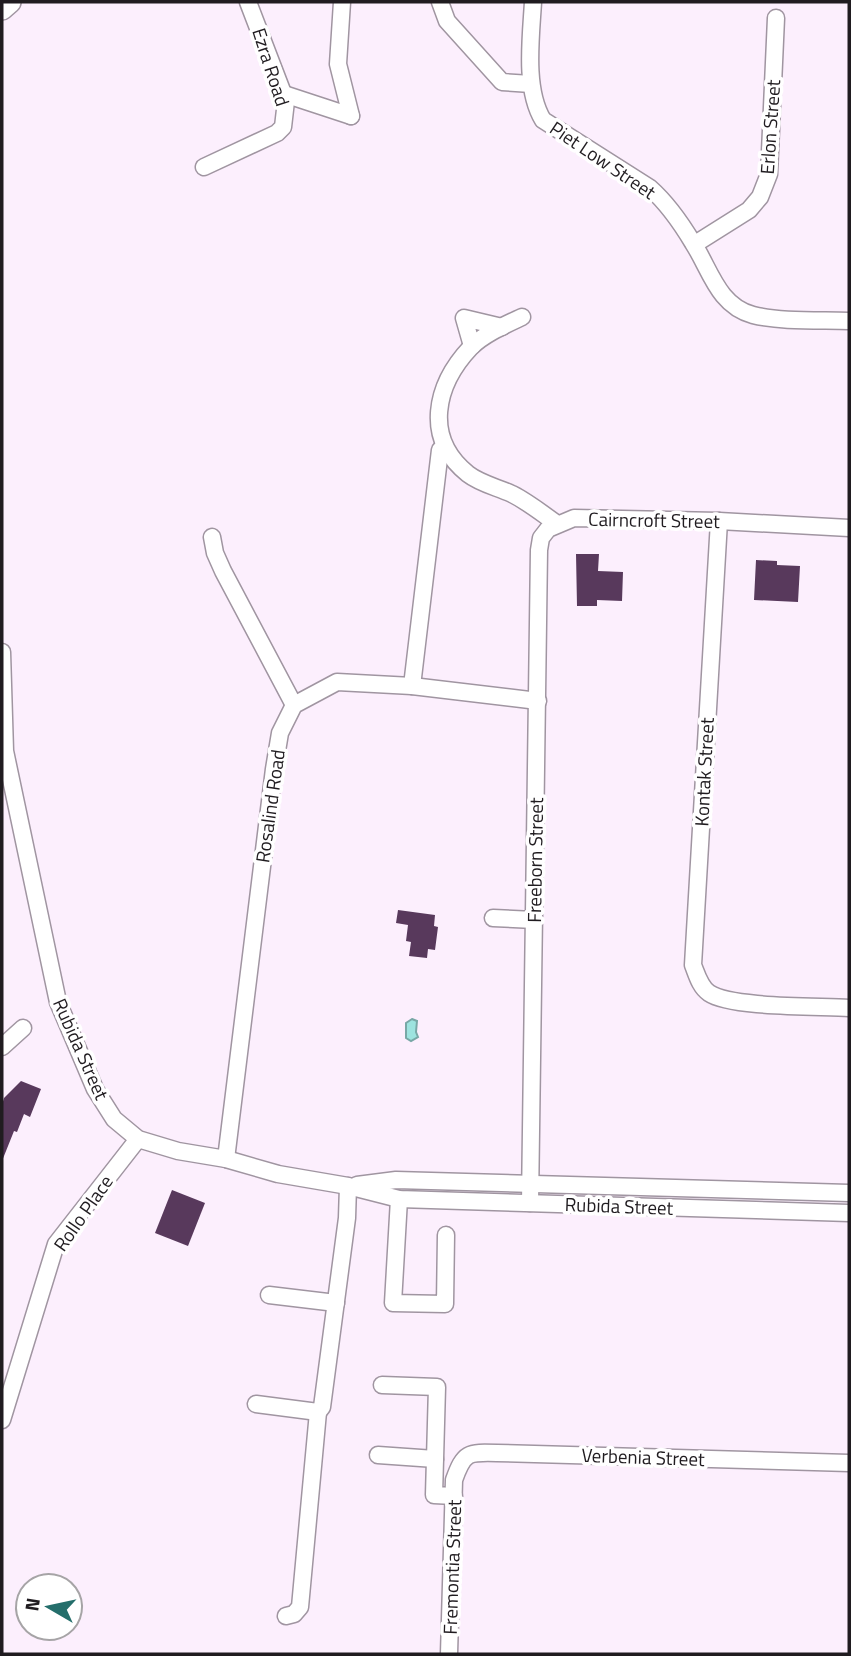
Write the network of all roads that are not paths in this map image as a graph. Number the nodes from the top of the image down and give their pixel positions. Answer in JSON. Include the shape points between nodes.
{"nodes":[{"id":1,"x":10,"y":2,"type":"edge"},
{"id":2,"x":248,"y":2,"type":"edge"},
{"id":3,"x":342,"y":2,"type":"edge"},
{"id":4,"x":440,"y":2,"type":"edge"},
{"id":5,"x":533,"y":2,"type":"edge"},
{"id":6,"x":2,"y":9,"type":"edge"},
{"id":7,"x":776,"y":18,"type":"dead end"},
{"id":8,"x":531,"y":84,"type":"junction"},
{"id":9,"x":284,"y":93,"type":"junction"},
{"id":10,"x":204,"y":167,"type":"dead end"},
{"id":11,"x":695,"y":244,"type":"junction"},
{"id":12,"x":522,"y":317,"type":"dead end"},
{"id":13,"x":849,"y":321,"type":"edge"},
{"id":14,"x":502,"y":327,"type":"junction"},
{"id":15,"x":472,"y":346,"type":"junction"},
{"id":16,"x":440,"y":450,"type":"dead end"},
{"id":17,"x":719,"y":521,"type":"junction"},
{"id":18,"x":557,"y":524,"type":"junction"},
{"id":19,"x":849,"y":528,"type":"edge"},
{"id":20,"x":212,"y":537,"type":"dead end"},
{"id":21,"x":2,"y":652,"type":"edge"},
{"id":22,"x":412,"y":686,"type":"junction"},
{"id":23,"x":538,"y":701,"type":"junction"},
{"id":24,"x":294,"y":705,"type":"junction"},
{"id":25,"x":493,"y":918,"type":"dead end"},
{"id":26,"x":534,"y":920,"type":"junction"},
{"id":27,"x":849,"y":1008,"type":"edge"},
{"id":28,"x":23,"y":1028,"type":"dead end"},
{"id":29,"x":2,"y":1047,"type":"edge"},
{"id":30,"x":138,"y":1139,"type":"junction"},
{"id":31,"x":226,"y":1159,"type":"junction"},
{"id":32,"x":529,"y":1183,"type":"junction"},
{"id":33,"x":348,"y":1186,"type":"junction"},
{"id":34,"x":849,"y":1193,"type":"edge"},
{"id":35,"x":399,"y":1199,"type":"junction"},
{"id":36,"x":530,"y":1203,"type":"junction"},
{"id":37,"x":849,"y":1213,"type":"edge"},
{"id":38,"x":446,"y":1235,"type":"dead end"},
{"id":39,"x":269,"y":1295,"type":"dead end"},
{"id":40,"x":336,"y":1303,"type":"junction"},
{"id":41,"x":382,"y":1385,"type":"dead end"},
{"id":42,"x":256,"y":1404,"type":"dead end"},
{"id":43,"x":318,"y":1412,"type":"junction"},
{"id":44,"x":2,"y":1420,"type":"edge"},
{"id":45,"x":377,"y":1455,"type":"dead end"},
{"id":46,"x":435,"y":1459,"type":"junction"},
{"id":47,"x":849,"y":1464,"type":"edge"},
{"id":48,"x":454,"y":1488,"type":"junction"},
{"id":49,"x":286,"y":1616,"type":"dead end"},
{"id":50,"x":449,"y":1654,"type":"edge"}],
"edges":[{"from":1,"to":6,"type":"main road"},
{"from":2,"to":9,"type":"street","name":"Ezra Road"},
{"from":3,"to":9,"type":"street","via":[[338,64],[351,116]]},
{"from":4,"to":8,"type":"street","via":[[447,21],[502,82]]},
{"from":5,"to":8,"type":"street","name":"Piet Low Street"},
{"from":7,"to":11,"type":"street","name":"Erlon Street","via":[[769,174],[749,210]]},
{"from":8,"to":11,"type":"street","name":"Piet Low Street","via":[[544,120],[650,188]]},
{"from":9,"to":10,"type":"street","name":"Ezra Road","via":[[286,116],[277,134]]},
{"from":11,"to":13,"type":"street","name":"Piet Low Street","via":[[719,290],[735,308],[753,315]]},
{"from":12,"to":14,"type":"street"},
{"from":14,"to":15,"type":"street"},
{"from":14,"to":15,"type":"street","via":[[464,318]]},
{"from":15,"to":18,"type":"street","via":[[441,396],[446,448],[468,474],[512,494]]},
{"from":16,"to":22,"type":"street"},
{"from":17,"to":18,"type":"street","name":"Cairncroft Street","via":[[574,518]]},
{"from":17,"to":19,"type":"street","name":"Cairncroft Street"},
{"from":17,"to":27,"type":"street","name":"Kontak Street","via":[[693,965],[708,992],[733,1002]]},
{"from":18,"to":23,"type":"street","name":"Freeborn Street","via":[[541,538],[539,550]]},
{"from":20,"to":24,"type":"street","via":[[223,571]]},
{"from":21,"to":30,"type":"street","name":"Rubida Street","via":[[5,751],[58,1002],[95,1089],[114,1119]]},
{"from":22,"to":23,"type":"street"},
{"from":22,"to":24,"type":"street","via":[[337,682]]},
{"from":23,"to":26,"type":"street","name":"Freeborn Street"},
{"from":24,"to":31,"type":"street","name":"Rosalind Road","via":[[280,733],[274,769]]},
{"from":25,"to":26,"type":"street"},
{"from":26,"to":32,"type":"street","name":"Freeborn Street"},
{"from":28,"to":29,"type":"street"},
{"from":30,"to":31,"type":"street","name":"Rubida Street"},
{"from":30,"to":44,"type":"street","name":"Rollo Place","via":[[56,1244]]},
{"from":31,"to":33,"type":"street","name":"Rubida Street"},
{"from":32,"to":33,"type":"street","name":"Rubida Street","via":[[396,1180]]},
{"from":32,"to":34,"type":"street","name":"Rubida Street"},
{"from":32,"to":36,"type":"street","name":"Freeborn Street"},
{"from":33,"to":35,"type":"street","name":"Rubida Street"},
{"from":33,"to":40,"type":"street"},
{"from":35,"to":36,"type":"street","name":"Rubida Street"},
{"from":35,"to":38,"type":"street","via":[[393,1303],[445,1304]]},
{"from":36,"to":37,"type":"street","name":"Rubida Street"},
{"from":39,"to":40,"type":"street"},
{"from":40,"to":43,"type":"street","via":[[324,1400]]},
{"from":41,"to":46,"type":"street","via":[[437,1387]]},
{"from":42,"to":43,"type":"street"},
{"from":43,"to":49,"type":"street","via":[[300,1607]]},
{"from":45,"to":46,"type":"street"},
{"from":46,"to":48,"type":"street","via":[[434,1495]]},
{"from":47,"to":48,"type":"street","name":"Verbenia Street","via":[[474,1452],[461,1460]]},
{"from":48,"to":50,"type":"street","name":"Fremontia Street"}]}
